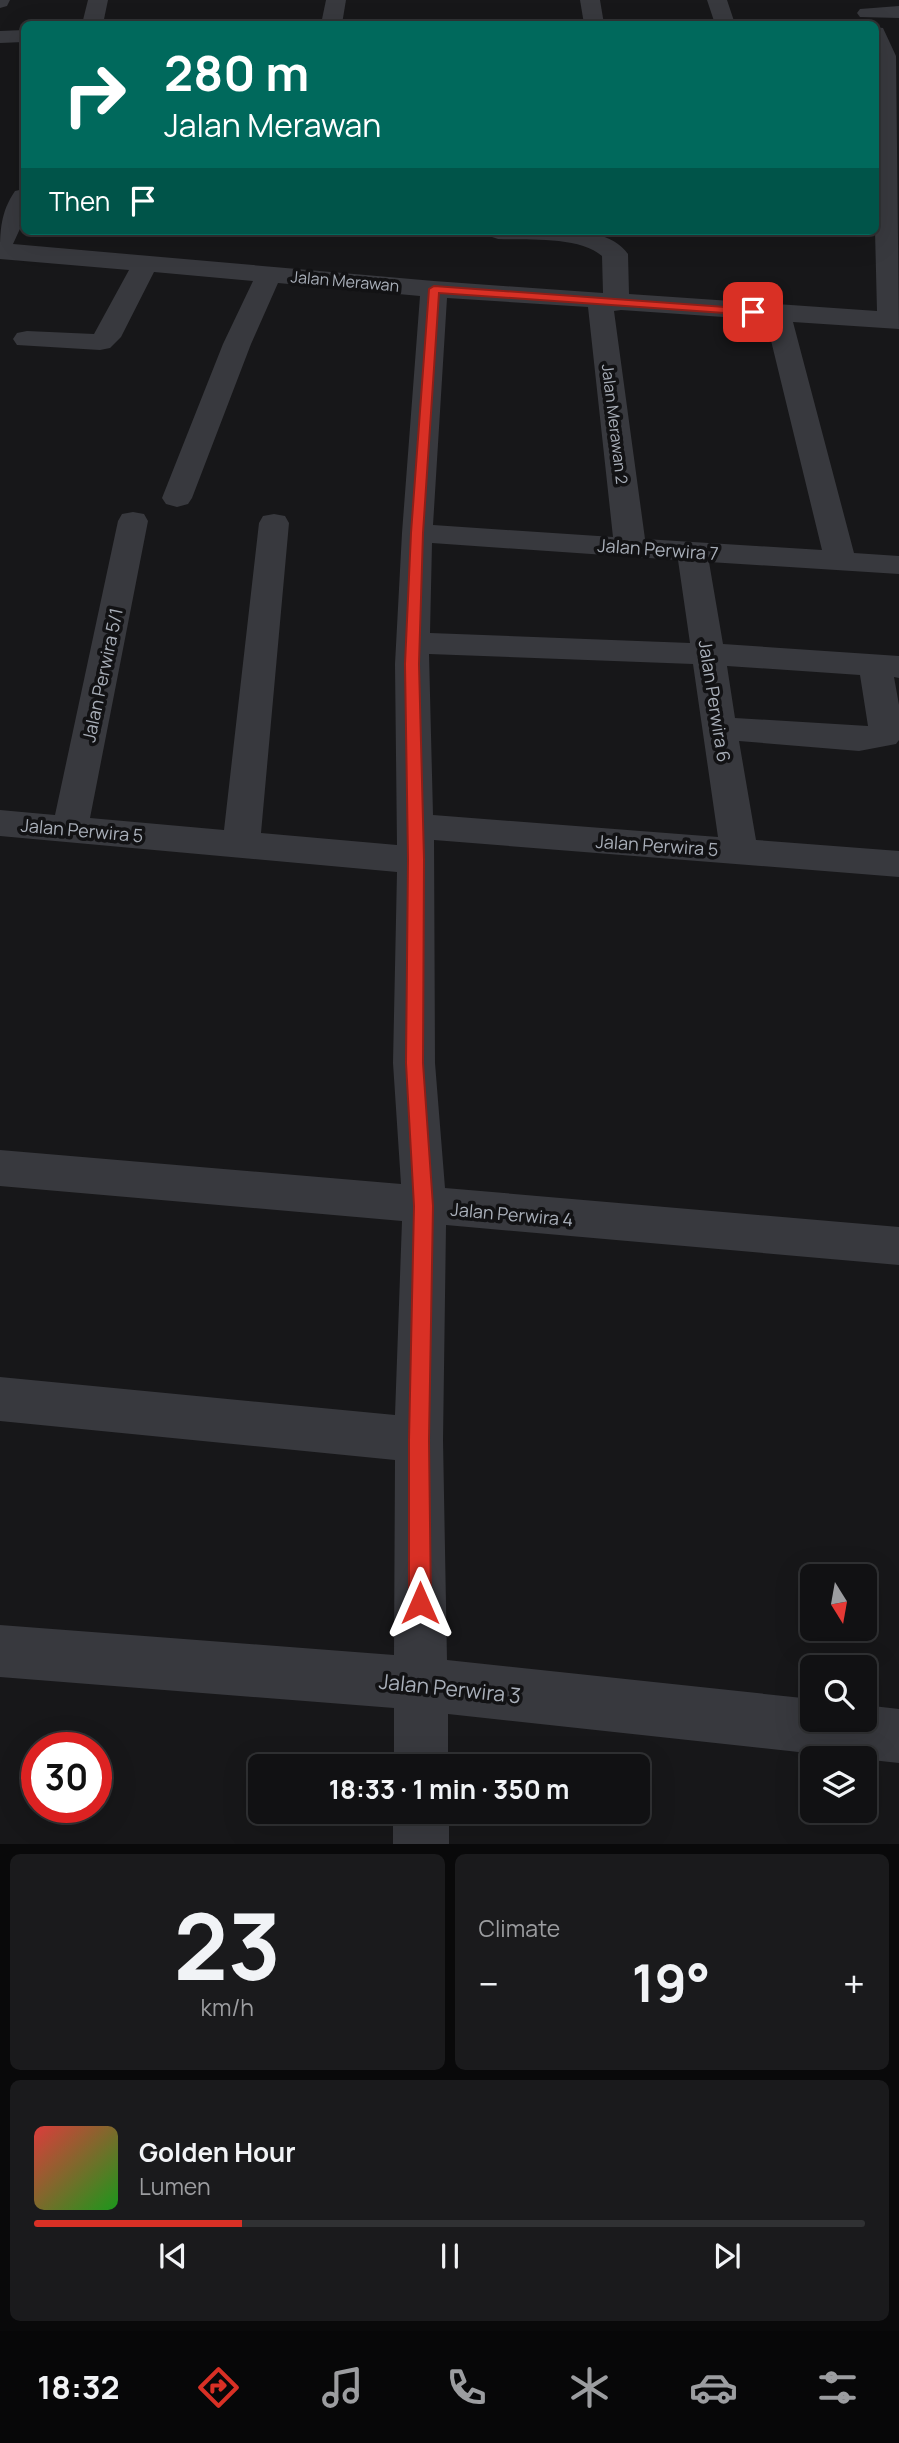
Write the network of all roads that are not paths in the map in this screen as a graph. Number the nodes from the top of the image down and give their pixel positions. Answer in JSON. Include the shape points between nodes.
{"nodes":[{"id":1,"x":98,"y":0,"type":"edge"},
{"id":2,"x":336,"y":0,"type":"edge"},
{"id":3,"x":590,"y":0,"type":"edge"},
{"id":4,"x":717,"y":0,"type":"edge"},
{"id":5,"x":899,"y":12,"type":"edge"},
{"id":6,"x":869,"y":17,"type":"edge"},
{"id":7,"x":94,"y":21,"type":"edge"},
{"id":8,"x":332,"y":21,"type":"edge"},
{"id":9,"x":594,"y":21,"type":"edge"},
{"id":10,"x":724,"y":21,"type":"edge"},
{"id":11,"x":21,"y":36,"type":"edge"},
{"id":12,"x":0,"y":37,"type":"edge"},
{"id":13,"x":879,"y":40,"type":"edge"},
{"id":14,"x":886,"y":56,"type":"edge"},
{"id":15,"x":880,"y":191,"type":"edge"},
{"id":16,"x":21,"y":202,"type":"edge"},
{"id":17,"x":550,"y":235,"type":"edge"},
{"id":18,"x":0,"y":245,"type":"edge"},
{"id":19,"x":0,"y":251,"type":"edge"},
{"id":20,"x":146,"y":262,"type":"junction"},
{"id":21,"x":269,"y":274,"type":"junction"},
{"id":22,"x":434,"y":289,"type":"junction"},
{"id":23,"x":608,"y":302,"type":"junction"},
{"id":24,"x":778,"y":314,"type":"junction"},
{"id":25,"x":895,"y":321,"type":"edge"},
{"id":26,"x":27,"y":339,"type":"dead end"},
{"id":27,"x":177,"y":498,"type":"dead end"},
{"id":28,"x":134,"y":521,"type":"dead end"},
{"id":29,"x":274,"y":523,"type":"dead end"},
{"id":30,"x":417,"y":533,"type":"junction"},
{"id":31,"x":631,"y":547,"type":"junction"},
{"id":32,"x":692,"y":551,"type":"junction"},
{"id":33,"x":840,"y":561,"type":"junction"},
{"id":34,"x":899,"y":565,"type":"edge"},
{"id":35,"x":413,"y":643,"type":"junction"},
{"id":36,"x":708,"y":654,"type":"junction"},
{"id":37,"x":887,"y":666,"type":"edge"},
{"id":38,"x":719,"y":728,"type":"junction"},
{"id":39,"x":0,"y":823,"type":"edge"},
{"id":40,"x":70,"y":829,"type":"junction"},
{"id":41,"x":416,"y":843,"type":"junction"},
{"id":42,"x":241,"y":844,"type":"junction"},
{"id":43,"x":739,"y":851,"type":"junction"},
{"id":44,"x":899,"y":863,"type":"edge"},
{"id":45,"x":0,"y":1168,"type":"edge"},
{"id":46,"x":424,"y":1206,"type":"junction"},
{"id":47,"x":899,"y":1246,"type":"edge"},
{"id":48,"x":0,"y":1399,"type":"edge"},
{"id":49,"x":419,"y":1440,"type":"junction"},
{"id":50,"x":0,"y":1651,"type":"edge"},
{"id":51,"x":421,"y":1684,"type":"junction"},
{"id":52,"x":899,"y":1736,"type":"edge"},
{"id":53,"x":421,"y":1754,"type":"edge"},
{"id":54,"x":421,"y":1824,"type":"edge"},
{"id":55,"x":421,"y":1844,"type":"edge"}],
"edges":[{"from":1,"to":7,"type":"street"},
{"from":2,"to":8,"type":"street"},
{"from":3,"to":9,"type":"street"},
{"from":4,"to":10,"type":"street"},
{"from":5,"to":6,"type":"street"},
{"from":11,"to":12,"type":"street"},
{"from":13,"to":14,"type":"street"},
{"from":14,"to":15,"type":"street"},
{"from":15,"to":25,"type":"street"},
{"from":16,"to":18,"type":"street"},
{"from":17,"to":23,"type":"street","name":"Jalan Merawan 2","via":[[604,242],[611,247],[617,263]]},
{"from":19,"to":20,"type":"street","name":"Jalan Merawan"},
{"from":20,"to":21,"type":"street","name":"Jalan Merawan"},
{"from":20,"to":26,"type":"street","via":[[107,337],[100,342]]},
{"from":21,"to":22,"type":"street","name":"Jalan Merawan"},
{"from":21,"to":27,"type":"street"},
{"from":22,"to":23,"type":"street","name":"Jalan Merawan"},
{"from":22,"to":30,"type":"street"},
{"from":23,"to":24,"type":"street","name":"Jalan Merawan"},
{"from":23,"to":31,"type":"street","name":"Jalan Merawan 2"},
{"from":24,"to":25,"type":"street","name":"Jalan Merawan"},
{"from":24,"to":33,"type":"street"},
{"from":28,"to":40,"type":"street","name":"Jalan Perwira 5/1"},
{"from":29,"to":42,"type":"street"},
{"from":30,"to":31,"type":"street","name":"Jalan Perwira 7"},
{"from":30,"to":35,"type":"street"},
{"from":31,"to":32,"type":"street","name":"Jalan Perwira 7"},
{"from":32,"to":33,"type":"street","name":"Jalan Perwira 7"},
{"from":32,"to":36,"type":"street","name":"Jalan Perwira 6"},
{"from":33,"to":34,"type":"street","name":"Jalan Perwira 7"},
{"from":35,"to":36,"type":"street"},
{"from":35,"to":41,"type":"street"},
{"from":36,"to":37,"type":"street"},
{"from":36,"to":38,"type":"street","name":"Jalan Perwira 6"},
{"from":37,"to":38,"type":"street","via":[[884,736],[859,739]]},
{"from":38,"to":43,"type":"street","name":"Jalan Perwira 6"},
{"from":39,"to":40,"type":"street","name":"Jalan Perwira 5"},
{"from":40,"to":42,"type":"street","name":"Jalan Perwira 5"},
{"from":41,"to":42,"type":"street","name":"Jalan Perwira 5"},
{"from":41,"to":43,"type":"street","name":"Jalan Perwira 5"},
{"from":41,"to":46,"type":"street","via":[[414,1063]]},
{"from":43,"to":44,"type":"street","name":"Jalan Perwira 5"},
{"from":45,"to":46,"type":"street","name":"Jalan Perwira 4"},
{"from":46,"to":47,"type":"street","name":"Jalan Perwira 4"},
{"from":46,"to":49,"type":"street"},
{"from":48,"to":49,"type":"street"},
{"from":49,"to":51,"type":"street"},
{"from":50,"to":51,"type":"street","name":"Jalan Perwira 3"},
{"from":51,"to":52,"type":"street","name":"Jalan Perwira 3"},
{"from":51,"to":53,"type":"street"},
{"from":54,"to":55,"type":"street"}]}
